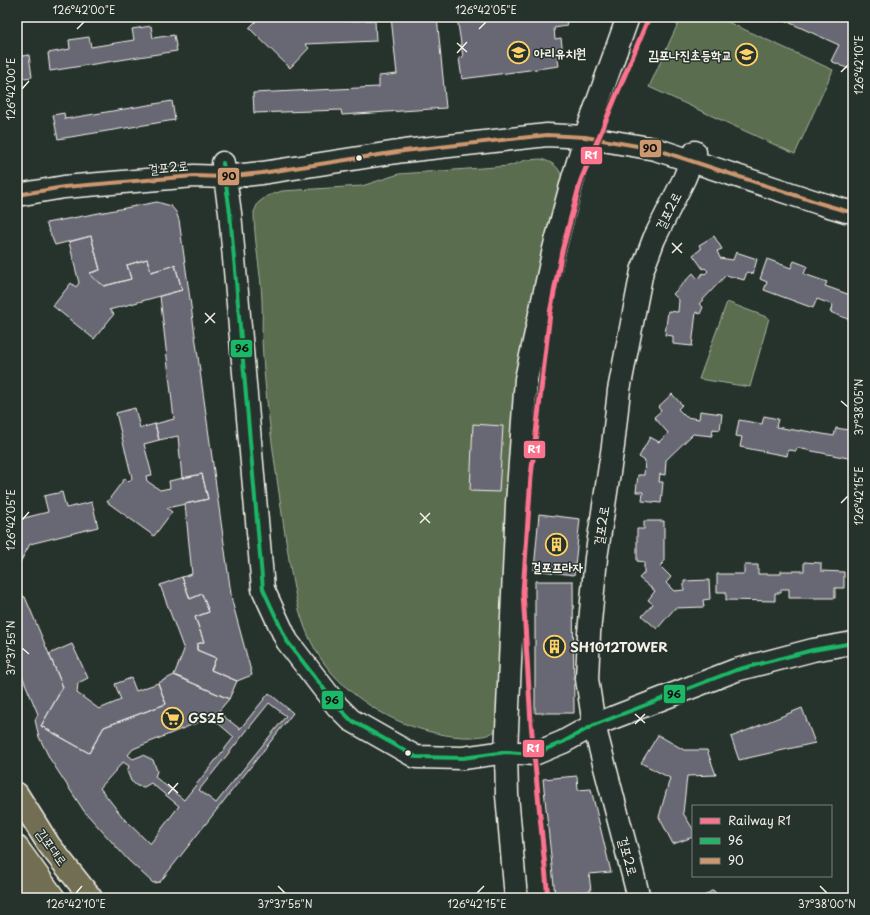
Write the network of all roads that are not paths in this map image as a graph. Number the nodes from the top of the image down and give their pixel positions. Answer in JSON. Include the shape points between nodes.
{"nodes":[{"id":1,"x":628,"y":17,"type":"edge"},
{"id":2,"x":586,"y":133,"type":"junction"},
{"id":3,"x":694,"y":156,"type":"junction"},
{"id":4,"x":224,"y":170,"type":"junction"},
{"id":5,"x":17,"y":186,"type":"edge"},
{"id":6,"x":17,"y":195,"type":"edge"},
{"id":7,"x":853,"y":199,"type":"edge"},
{"id":8,"x":853,"y":211,"type":"edge"},
{"id":9,"x":853,"y":643,"type":"edge"},
{"id":10,"x":594,"y":725,"type":"junction"},
{"id":11,"x":506,"y":752,"type":"junction"},
{"id":12,"x":17,"y":794,"type":"edge"},
{"id":13,"x":17,"y":848,"type":"edge"},
{"id":14,"x":17,"y":862,"type":"edge"},
{"id":15,"x":28,"y":898,"type":"edge"},
{"id":16,"x":54,"y":898,"type":"edge"},
{"id":17,"x":91,"y":898,"type":"edge"},
{"id":18,"x":516,"y":898,"type":"edge"},
{"id":19,"x":639,"y":898,"type":"edge"}],
"edges":[{"from":1,"to":2,"type":"street"},
{"from":2,"to":3,"type":"street","name":"걸포2로"},
{"from":2,"to":4,"type":"street","name":"걸포2로","via":[[404,151],[262,174]]},
{"from":2,"to":11,"type":"street","via":[[554,249],[526,379],[516,504]]},
{"from":3,"to":7,"type":"street","via":[[834,198]]},
{"from":3,"to":8,"type":"street","via":[[819,203]]},
{"from":3,"to":10,"type":"street","name":"걸포2로","via":[[654,239],[642,271],[619,390],[614,446],[596,558],[589,633],[587,679]]},
{"from":4,"to":5,"type":"street","name":"걸포2로","via":[[67,177]]},
{"from":4,"to":6,"type":"street","name":"걸포2로","via":[[194,176],[64,186]]},
{"from":4,"to":11,"type":"street","via":[[264,589],[287,641],[337,706],[351,720],[416,757],[463,758]]},
{"from":9,"to":10,"type":"street","via":[[813,650],[736,670]]},
{"from":10,"to":11,"type":"street","via":[[534,754]]},
{"from":10,"to":19,"type":"street","name":"걸포2로"},
{"from":11,"to":18,"type":"street"},
{"from":12,"to":17,"type":"main road","name":"김포대로","via":[[49,846]]},
{"from":13,"to":16,"type":"main road"},
{"from":14,"to":15,"type":"main road"}]}
